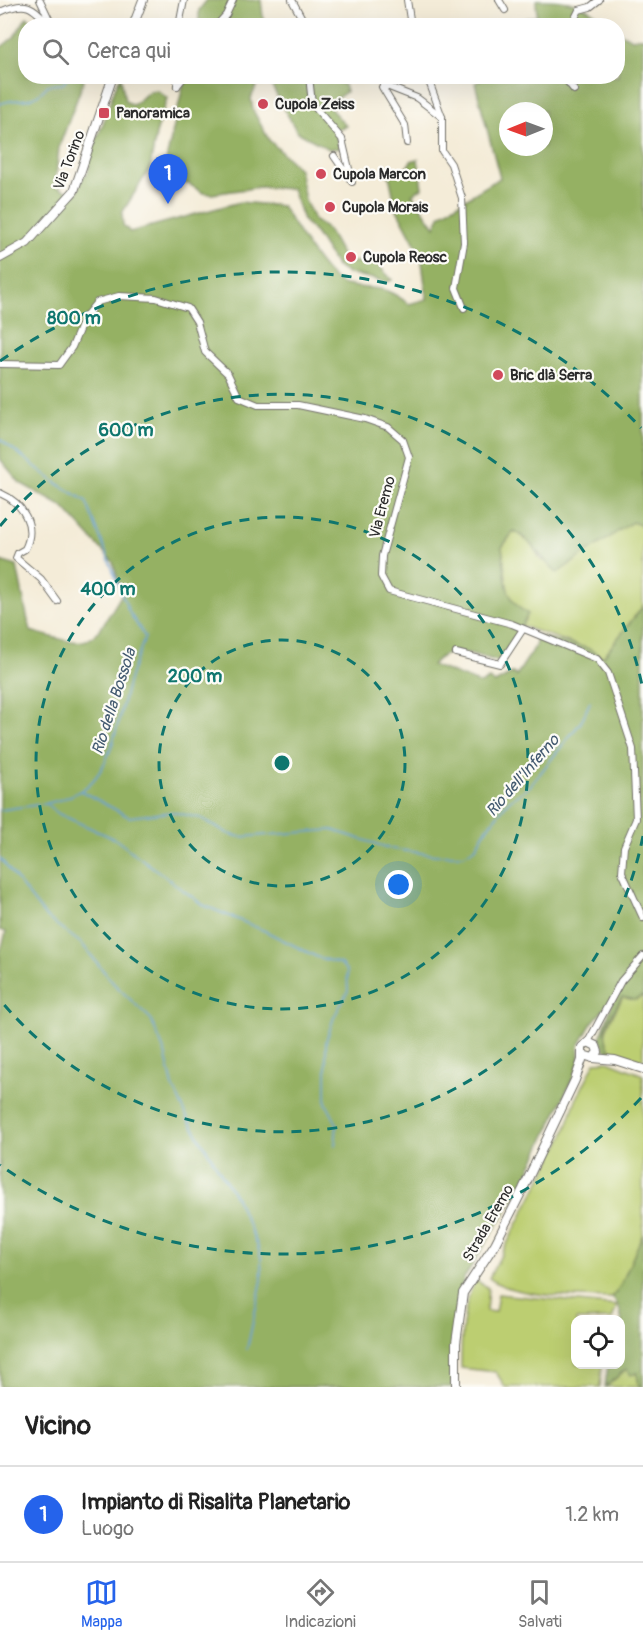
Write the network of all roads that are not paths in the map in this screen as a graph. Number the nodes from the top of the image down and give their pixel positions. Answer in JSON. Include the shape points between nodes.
{"nodes":[{"id":1,"x":40,"y":0,"type":"edge"},
{"id":2,"x":143,"y":0,"type":"edge"},
{"id":3,"x":184,"y":0,"type":"edge"},
{"id":4,"x":233,"y":0,"type":"edge"},
{"id":5,"x":292,"y":0,"type":"edge"},
{"id":6,"x":407,"y":0,"type":"edge"},
{"id":7,"x":499,"y":0,"type":"edge"},
{"id":8,"x":599,"y":0,"type":"edge"},
{"id":9,"x":505,"y":10,"type":"dead end"},
{"id":10,"x":0,"y":12,"type":"edge"},
{"id":11,"x":43,"y":18,"type":"edge"},
{"id":12,"x":48,"y":18,"type":"edge"},
{"id":13,"x":136,"y":18,"type":"edge"},
{"id":14,"x":181,"y":18,"type":"edge"},
{"id":15,"x":223,"y":18,"type":"edge"},
{"id":16,"x":302,"y":18,"type":"edge"},
{"id":17,"x":410,"y":18,"type":"edge"},
{"id":18,"x":575,"y":18,"type":"edge"},
{"id":19,"x":111,"y":84,"type":"edge"},
{"id":20,"x":310,"y":84,"type":"edge"},
{"id":21,"x":430,"y":84,"type":"edge"},
{"id":22,"x":569,"y":84,"type":"edge"},
{"id":23,"x":574,"y":90,"type":"dead end"},
{"id":24,"x":442,"y":117,"type":"junction"},
{"id":25,"x":407,"y":143,"type":"dead end"},
{"id":26,"x":334,"y":156,"type":"dead end"},
{"id":27,"x":0,"y":258,"type":"edge"},
{"id":28,"x":464,"y":308,"type":"dead end"},
{"id":29,"x":0,"y":364,"type":"edge"},
{"id":30,"x":0,"y":493,"type":"edge"},
{"id":31,"x":57,"y":601,"type":"dead end"},
{"id":32,"x":524,"y":629,"type":"junction"},
{"id":33,"x":456,"y":653,"type":"dead end"},
{"id":34,"x":643,"y":918,"type":"edge"},
{"id":35,"x":643,"y":956,"type":"edge"},
{"id":36,"x":602,"y":1019,"type":"junction"},
{"id":37,"x":588,"y":1042,"type":"junction"},
{"id":38,"x":597,"y":1046,"type":"junction"},
{"id":39,"x":583,"y":1055,"type":"junction"},
{"id":40,"x":592,"y":1058,"type":"junction"},
{"id":41,"x":615,"y":1060,"type":"junction"},
{"id":42,"x":643,"y":1069,"type":"edge"},
{"id":43,"x":575,"y":1080,"type":"junction"},
{"id":44,"x":456,"y":1387,"type":"edge"}],
"edges":[{"from":1,"to":12,"type":"street"},
{"from":2,"to":13,"type":"main road"},
{"from":3,"to":14,"type":"street"},
{"from":4,"to":15,"type":"street"},
{"from":5,"to":16,"type":"street"},
{"from":6,"to":17,"type":"street"},
{"from":7,"to":9,"type":"street"},
{"from":8,"to":18,"type":"street","via":[[579,10]]},
{"from":10,"to":11,"type":"street","via":[[19,1],[28,2]]},
{"from":19,"to":27,"type":"main road","name":"Via Torino","via":[[74,191],[27,243]]},
{"from":20,"to":26,"type":"street","via":[[312,104],[342,139],[352,182]]},
{"from":21,"to":24,"type":"street"},
{"from":22,"to":23,"type":"street"},
{"from":24,"to":25,"type":"street","via":[[417,98],[384,85],[405,125]]},
{"from":24,"to":28,"type":"street","via":[[442,151],[451,164],[462,198],[464,243],[456,288]]},
{"from":29,"to":32,"type":"street","name":"Via Eremo","via":[[59,365],[97,302],[119,296],[156,298],[188,308],[197,322],[205,352],[228,374],[239,397],[258,405],[298,405],[365,419],[388,427],[403,440],[409,457],[381,556],[381,576],[389,591]]},
{"from":30,"to":31,"type":"street","via":[[18,506],[31,530],[25,549],[16,558],[41,579]]},
{"from":32,"to":33,"type":"street","via":[[500,664]]},
{"from":32,"to":34,"type":"street","name":"Via Eremo","via":[[597,659],[608,673],[633,749],[636,819],[624,848],[622,872]]},
{"from":35,"to":36,"type":"street","via":[[621,981]]},
{"from":36,"to":37,"type":"street"},
{"from":36,"to":38,"type":"street"},
{"from":37,"to":38,"type":"main road"},
{"from":37,"to":39,"type":"main road","name":"Strada Eremo","via":[[582,1047]]},
{"from":38,"to":40,"type":"main road","name":"Strada Eremo"},
{"from":38,"to":41,"type":"main road"},
{"from":39,"to":40,"type":"main road"},
{"from":39,"to":43,"type":"main road","name":"Strada Eremo"},
{"from":40,"to":41,"type":"main road"},
{"from":40,"to":43,"type":"main road","name":"Strada Eremo"},
{"from":41,"to":42,"type":"main road"},
{"from":43,"to":44,"type":"main road","name":"Strada Eremo","via":[[499,1235],[463,1293],[456,1343]]}]}
